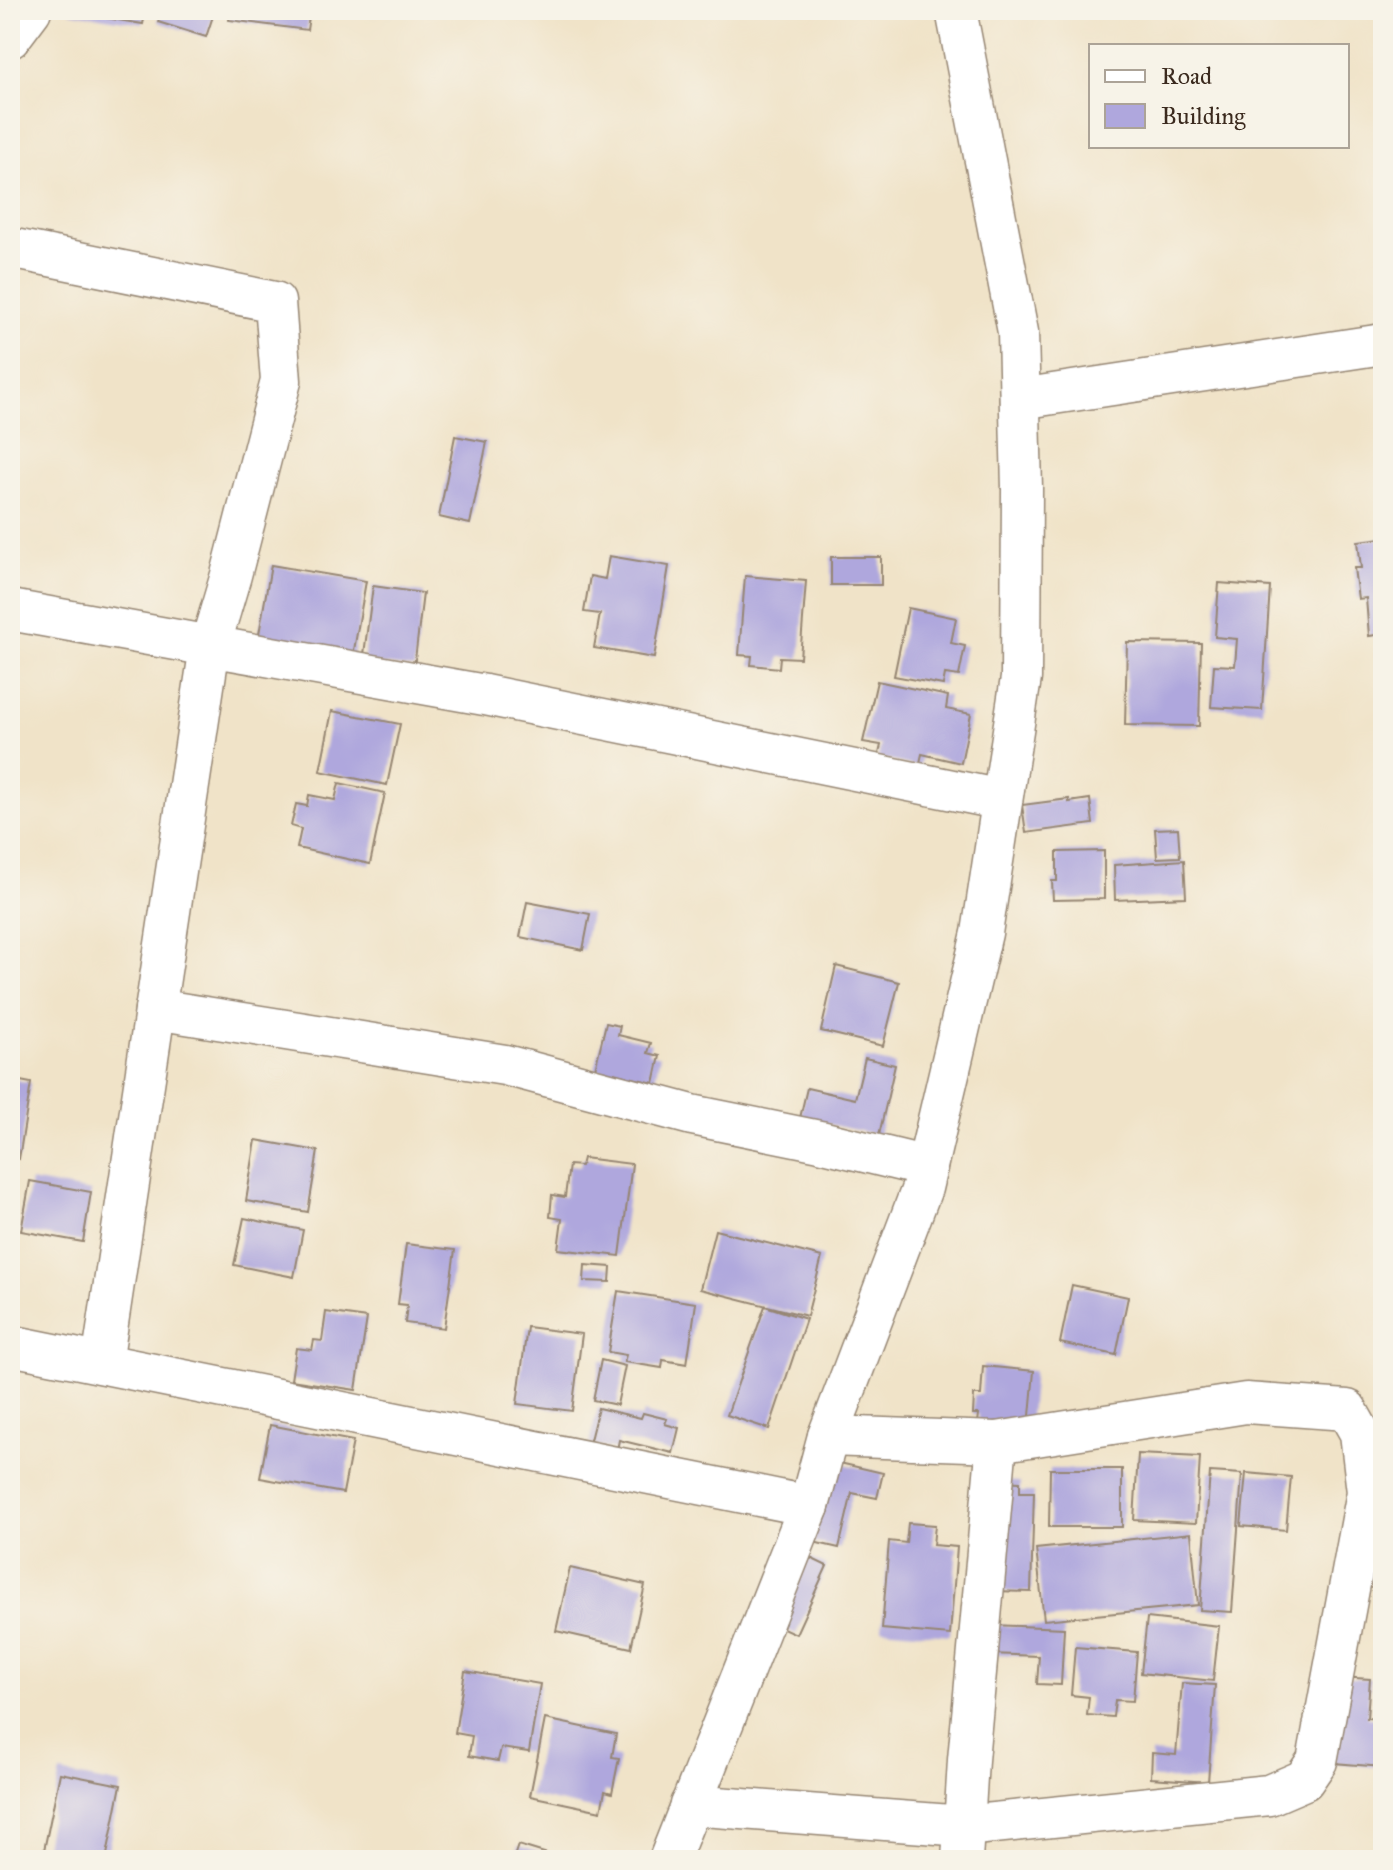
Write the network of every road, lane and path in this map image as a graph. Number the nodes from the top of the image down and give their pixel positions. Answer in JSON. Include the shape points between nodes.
{"nodes":[{"id":1,"x":31,"y":10,"type":"edge"},
{"id":2,"x":956,"y":10,"type":"edge"},
{"id":3,"x":10,"y":38,"type":"edge"},
{"id":4,"x":10,"y":248,"type":"edge"},
{"id":5,"x":1383,"y":344,"type":"edge"},
{"id":6,"x":1020,"y":399,"type":"junction"},
{"id":7,"x":10,"y":610,"type":"edge"},
{"id":8,"x":210,"y":646,"type":"junction"},
{"id":9,"x":1002,"y":800,"type":"junction"},
{"id":10,"x":155,"y":1009,"type":"junction"},
{"id":11,"x":927,"y":1167,"type":"junction"},
{"id":12,"x":10,"y":1345,"type":"edge"},
{"id":13,"x":102,"y":1363,"type":"junction"},
{"id":14,"x":828,"y":1436,"type":"junction"},
{"id":15,"x":997,"y":1442,"type":"junction"},
{"id":16,"x":809,"y":1506,"type":"junction"},
{"id":17,"x":690,"y":1805,"type":"junction"},
{"id":18,"x":963,"y":1843,"type":"edge"},
{"id":19,"x":669,"y":1860,"type":"edge"}],
"edges":[{"from":1,"to":3,"type":"street"},
{"from":2,"to":6,"type":"street","via":[[1018,332]]},
{"from":4,"to":8,"type":"street","via":[[275,302],[281,381]]},
{"from":5,"to":6,"type":"street"},
{"from":6,"to":9,"type":"street","via":[[1021,678]]},
{"from":7,"to":8,"type":"street"},
{"from":8,"to":9,"type":"street","via":[[485,695]]},
{"from":8,"to":10,"type":"street"},
{"from":9,"to":11,"type":"street","via":[[982,933]]},
{"from":10,"to":11,"type":"street","via":[[505,1065],[692,1115]]},
{"from":10,"to":13,"type":"street"},
{"from":11,"to":14,"type":"street"},
{"from":12,"to":13,"type":"street"},
{"from":13,"to":16,"type":"street"},
{"from":14,"to":15,"type":"street"},
{"from":14,"to":16,"type":"street"},
{"from":15,"to":18,"type":"street"},
{"from":15,"to":18,"type":"street","via":[[1246,1403],[1347,1410],[1360,1433],[1367,1492],[1317,1761],[1304,1780],[1269,1795]]},
{"from":16,"to":17,"type":"street"},
{"from":17,"to":18,"type":"street"},
{"from":17,"to":19,"type":"street"}]}
